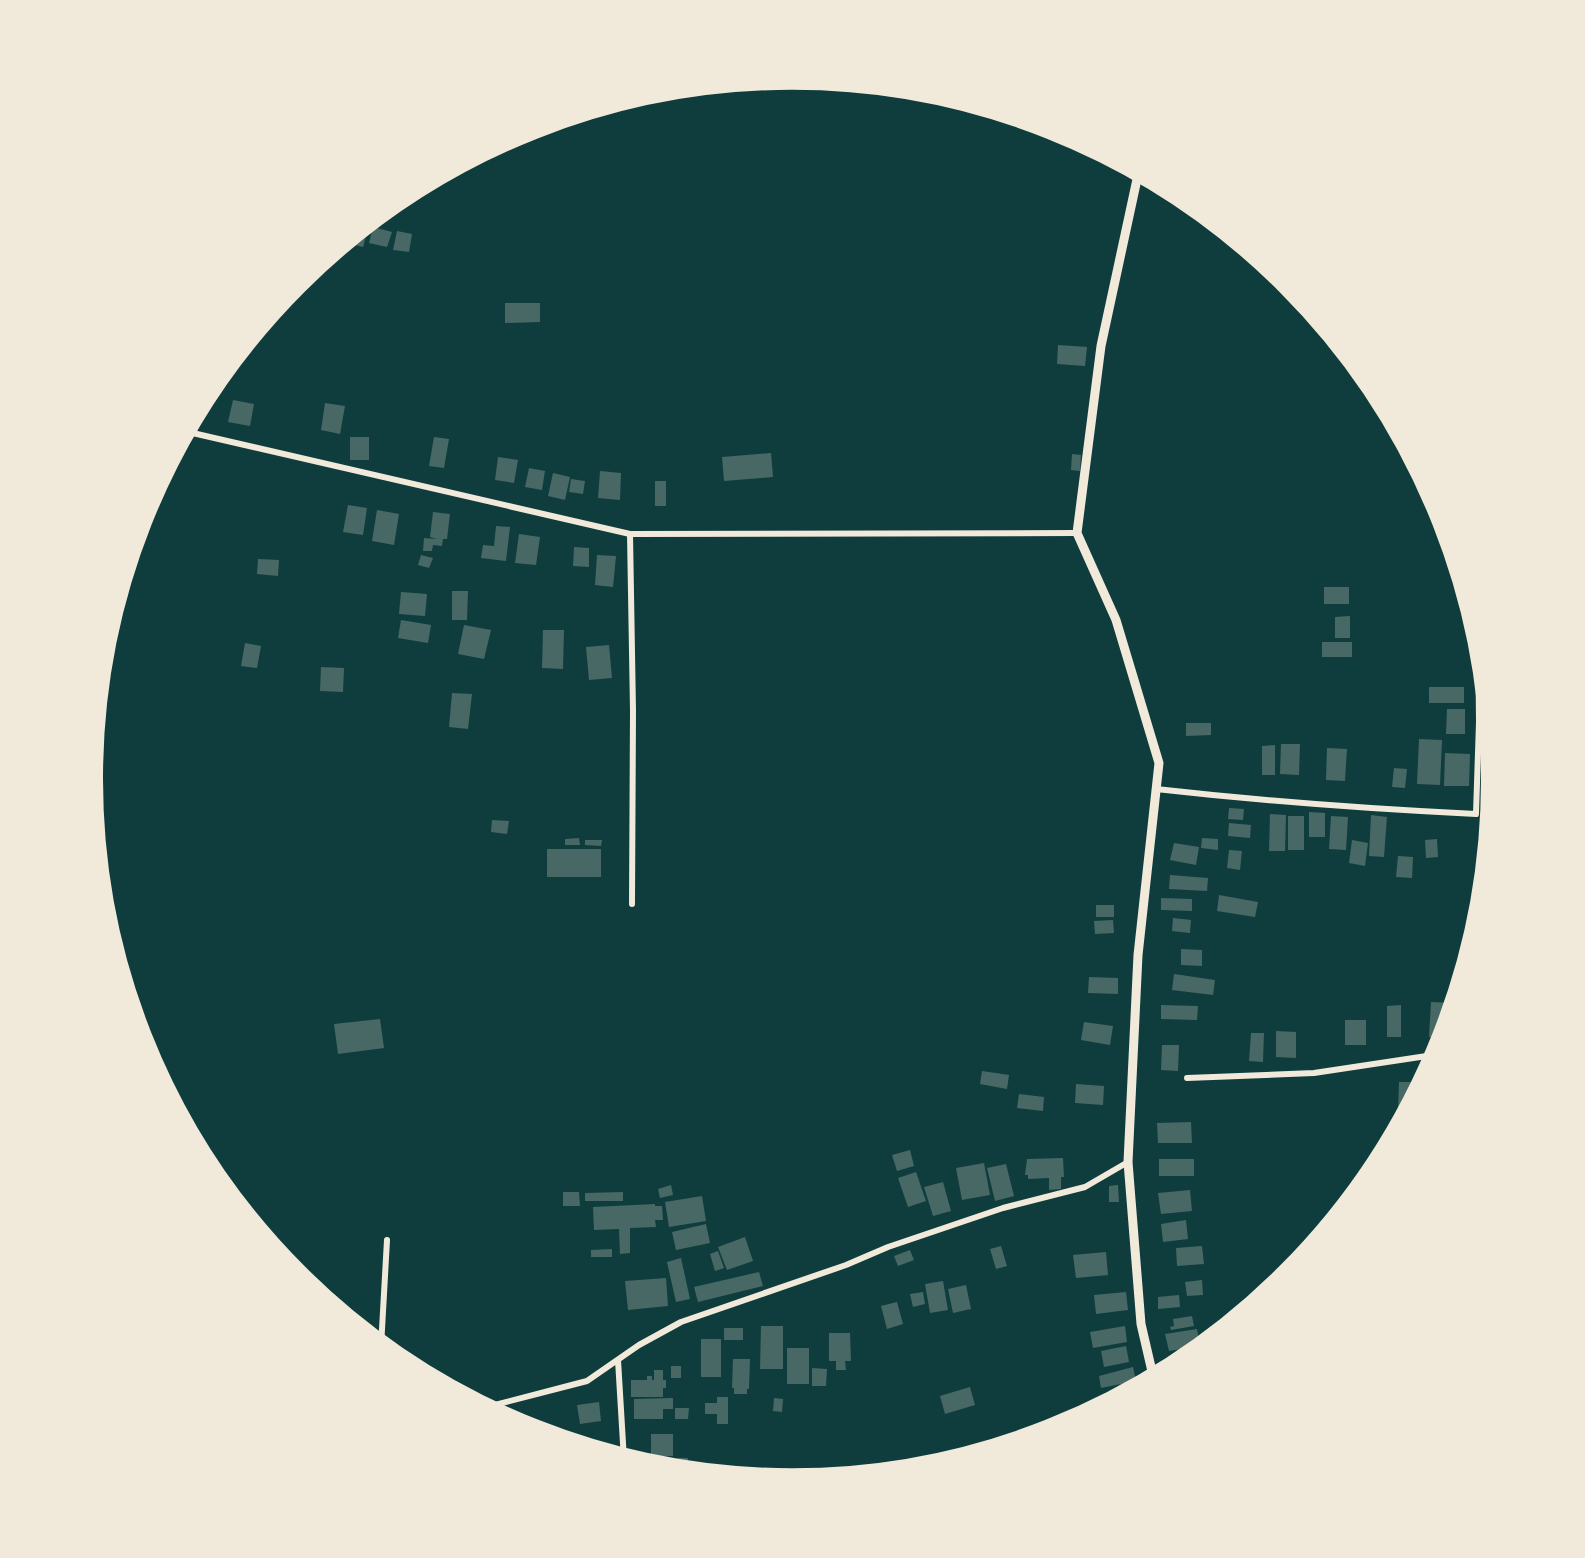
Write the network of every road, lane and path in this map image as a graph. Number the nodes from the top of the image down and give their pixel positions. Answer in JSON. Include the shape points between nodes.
{"nodes":[{"id":1,"x":1137,"y":177,"type":"edge"},
{"id":2,"x":192,"y":433,"type":"edge"},
{"id":3,"x":1077,"y":533,"type":"junction"},
{"id":4,"x":630,"y":534,"type":"junction"},
{"id":5,"x":1480,"y":688,"type":"edge"},
{"id":6,"x":1156,"y":789,"type":"junction"},
{"id":7,"x":632,"y":904,"type":"dead end"},
{"id":8,"x":1428,"y":1056,"type":"edge"},
{"id":9,"x":1187,"y":1078,"type":"dead end"},
{"id":10,"x":1128,"y":1162,"type":"junction"},
{"id":11,"x":387,"y":1240,"type":"dead end"},
{"id":12,"x":382,"y":1337,"type":"edge"},
{"id":13,"x":618,"y":1360,"type":"junction"},
{"id":14,"x":1152,"y":1372,"type":"edge"},
{"id":15,"x":495,"y":1405,"type":"edge"},
{"id":16,"x":623,"y":1451,"type":"edge"}],
"edges":[{"from":1,"to":3,"type":"street","via":[[1101,346]]},
{"from":2,"to":4,"type":"street"},
{"from":3,"to":4,"type":"street"},
{"from":3,"to":6,"type":"street","via":[[1116,620],[1160,763]]},
{"from":4,"to":7,"type":"street"},
{"from":5,"to":6,"type":"street","via":[[1476,814],[1258,801]]},
{"from":6,"to":10,"type":"street","via":[[1138,955]]},
{"from":8,"to":9,"type":"street","via":[[1314,1072]]},
{"from":10,"to":13,"type":"street","via":[[1085,1187],[992,1212],[681,1322]]},
{"from":10,"to":14,"type":"street","via":[[1141,1324]]},
{"from":11,"to":12,"type":"street"},
{"from":13,"to":15,"type":"street","via":[[587,1381]]},
{"from":13,"to":16,"type":"street"}]}
